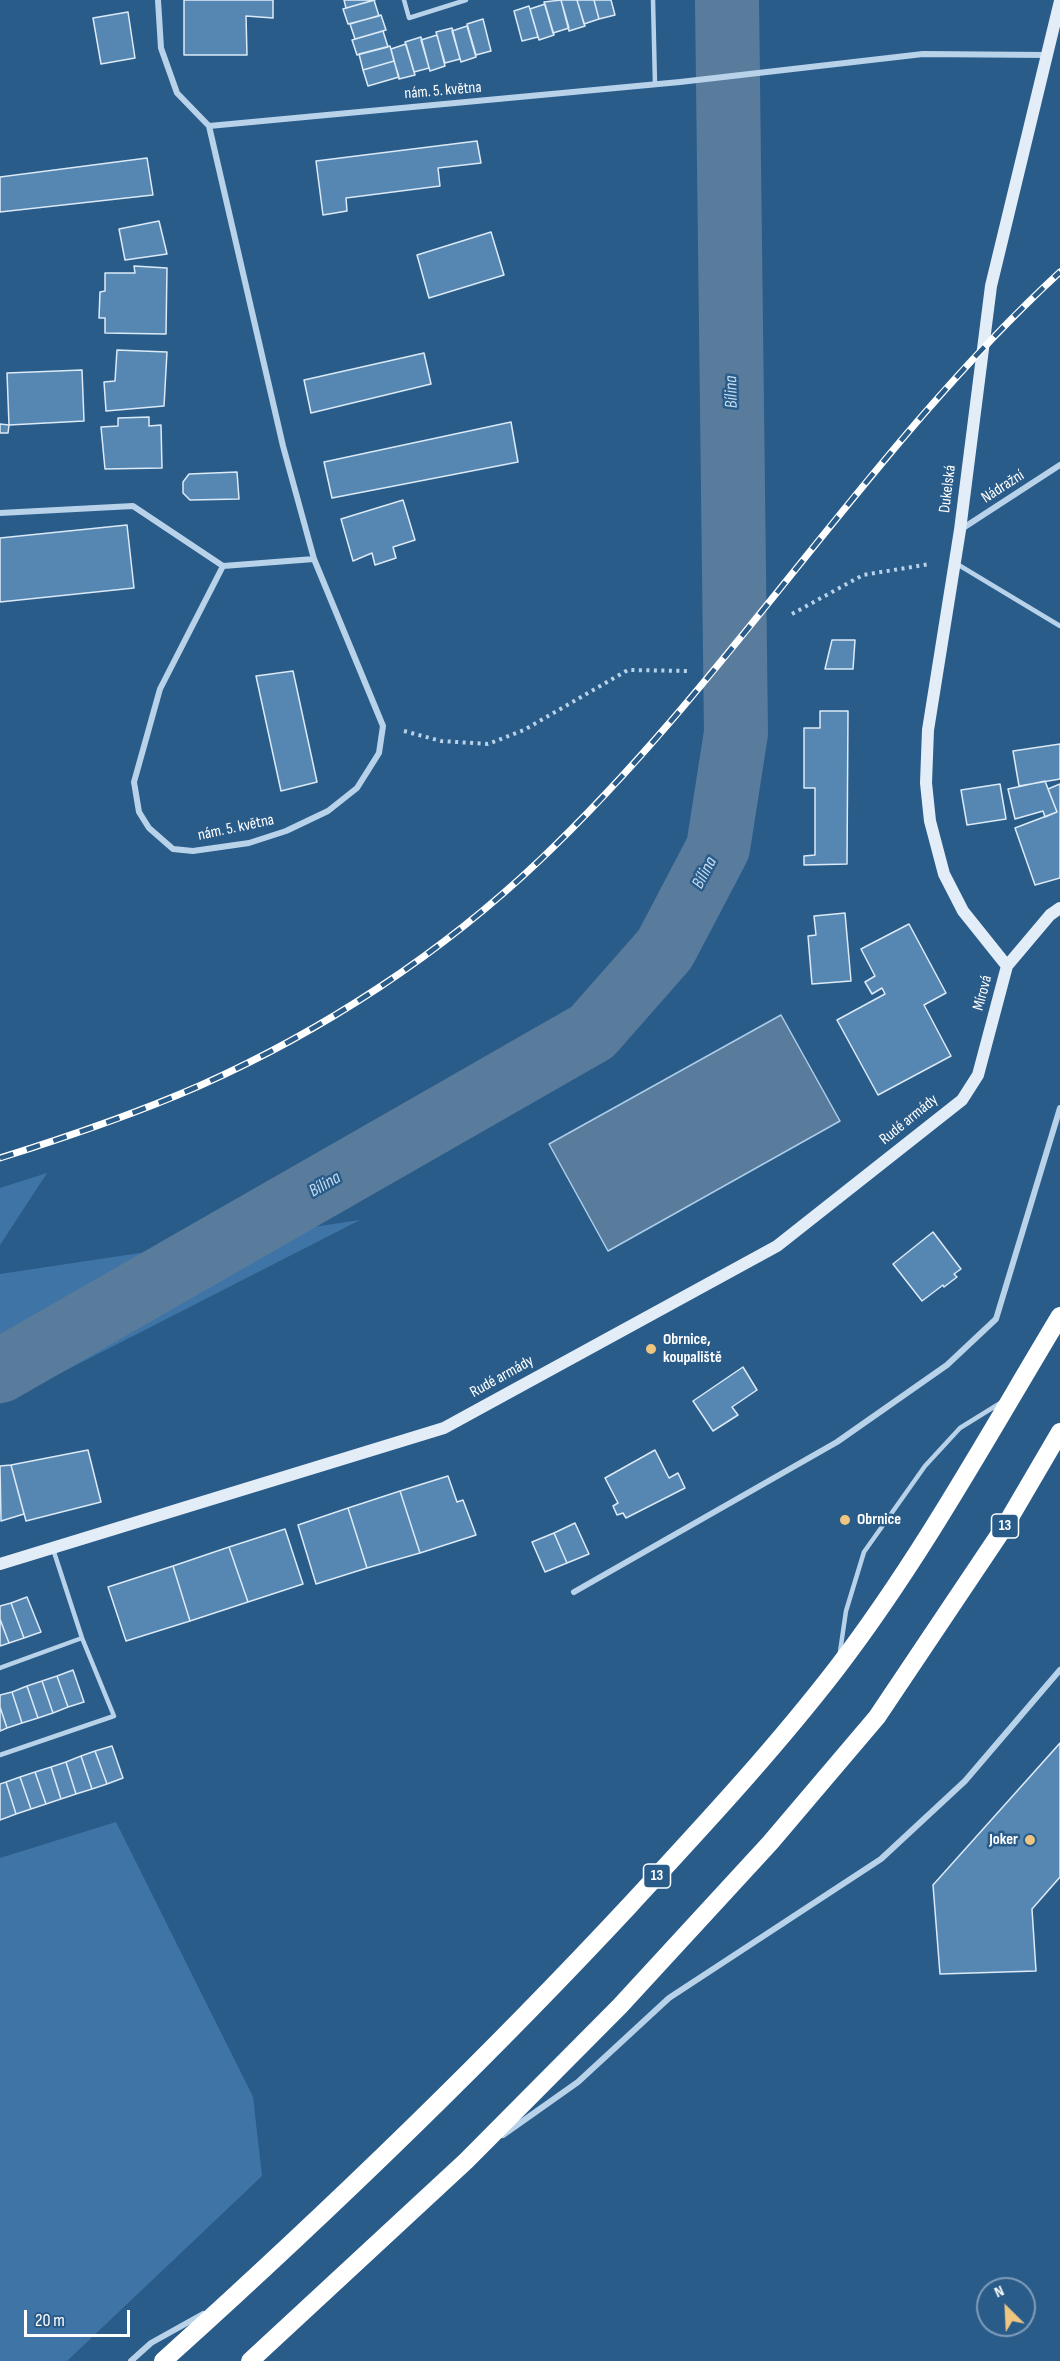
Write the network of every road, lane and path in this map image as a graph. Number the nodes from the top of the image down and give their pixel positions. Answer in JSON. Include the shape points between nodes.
{"nodes":[{"id":1,"x":158,"y":0,"type":"edge"},
{"id":2,"x":404,"y":0,"type":"edge"},
{"id":3,"x":466,"y":0,"type":"edge"},
{"id":4,"x":653,"y":0,"type":"edge"},
{"id":5,"x":1060,"y":1,"type":"edge"},
{"id":6,"x":1045,"y":55,"type":"junction"},
{"id":7,"x":655,"y":84,"type":"junction"},
{"id":8,"x":209,"y":126,"type":"junction"},
{"id":9,"x":1060,"y":465,"type":"edge"},
{"id":10,"x":0,"y":513,"type":"edge"},
{"id":11,"x":960,"y":530,"type":"junction"},
{"id":12,"x":314,"y":559,"type":"junction"},
{"id":13,"x":955,"y":562,"type":"junction"},
{"id":14,"x":223,"y":566,"type":"junction"},
{"id":15,"x":792,"y":614,"type":"dead end"},
{"id":16,"x":1060,"y":626,"type":"edge"},
{"id":17,"x":688,"y":671,"type":"dead end"},
{"id":18,"x":383,"y":726,"type":"junction"},
{"id":19,"x":1060,"y":908,"type":"edge"},
{"id":20,"x":1007,"y":966,"type":"junction"},
{"id":21,"x":962,"y":1100,"type":"joint"},
{"id":22,"x":1060,"y":1108,"type":"edge"},
{"id":23,"x":1060,"y":1316,"type":"edge"},
{"id":24,"x":1012,"y":1396,"type":"junction"},
{"id":25,"x":1060,"y":1432,"type":"edge"},
{"id":26,"x":52,"y":1547,"type":"junction"},
{"id":27,"x":0,"y":1564,"type":"edge"},
{"id":28,"x":574,"y":1593,"type":"dead end"},
{"id":29,"x":82,"y":1638,"type":"junction"},
{"id":30,"x":0,"y":1668,"type":"edge"},
{"id":31,"x":837,"y":1668,"type":"junction"},
{"id":32,"x":1060,"y":1670,"type":"edge"},
{"id":33,"x":0,"y":1755,"type":"edge"},
{"id":34,"x":466,"y":2161,"type":"junction"},
{"id":35,"x":233,"y":2298,"type":"junction"},
{"id":36,"x":131,"y":2361,"type":"edge"},
{"id":37,"x":163,"y":2361,"type":"edge"},
{"id":38,"x":250,"y":2361,"type":"edge"}],
"edges":[{"from":1,"to":8,"type":"street","via":[[161,48],[177,93]]},
{"from":2,"to":3,"type":"lane","via":[[410,18]]},
{"from":4,"to":7,"type":"lane"},
{"from":5,"to":6,"type":"street","name":"Dukelská"},
{"from":6,"to":7,"type":"street","name":"nám. 5. května","via":[[923,54]]},
{"from":6,"to":11,"type":"street","name":"Dukelská","via":[[991,286]]},
{"from":7,"to":8,"type":"street","name":"nám. 5. května"},
{"from":8,"to":12,"type":"street","via":[[283,446]]},
{"from":9,"to":11,"type":"street","name":"Nádražní"},
{"from":10,"to":14,"type":"street","via":[[133,506]]},
{"from":11,"to":13,"type":"street","name":"Dukelská"},
{"from":12,"to":14,"type":"street"},
{"from":12,"to":18,"type":"street"},
{"from":13,"to":15,"type":"path","via":[[863,575]]},
{"from":13,"to":16,"type":"lane"},
{"from":13,"to":20,"type":"street","name":"Dukelská","via":[[928,730],[926,783],[930,821],[944,874],[963,911]]},
{"from":14,"to":18,"type":"street","name":"nám. 5. května","via":[[160,689],[134,782],[139,812],[149,828],[173,849],[193,851],[249,843],[286,831],[328,811],[357,788],[380,753]]},
{"from":17,"to":18,"type":"path","via":[[628,670],[524,730],[488,744],[441,741]]},
{"from":19,"to":20,"type":"street","name":"Mírová"},
{"from":20,"to":21,"type":"street","name":"Mírová","via":[[978,1076]]},
{"from":21,"to":26,"type":"street","name":"Rudé armády","via":[[777,1246],[444,1428]]},
{"from":22,"to":28,"type":"street","via":[[996,1319],[947,1365],[837,1442]]},
{"from":23,"to":24,"type":"highway","number":"13"},
{"from":24,"to":31,"type":"highway","number":"13","via":[[894,1587]]},
{"from":24,"to":31,"type":"lane","via":[[960,1428],[925,1466],[864,1552],[846,1611]]},
{"from":25,"to":34,"type":"highway","number":"13","via":[[1047,1460],[946,1618],[877,1717],[770,1844],[620,2006]]},
{"from":26,"to":27,"type":"street","name":"Rudé armády"},
{"from":26,"to":29,"type":"lane"},
{"from":29,"to":30,"type":"lane"},
{"from":29,"to":33,"type":"lane","via":[[114,1716]]},
{"from":31,"to":35,"type":"highway","number":"13","via":[[737,1789],[576,1963],[415,2126]]},
{"from":32,"to":34,"type":"street","via":[[965,1781],[881,1859],[669,1998],[578,2082]]},
{"from":34,"to":38,"type":"highway","number":"13"},
{"from":35,"to":36,"type":"street","via":[[151,2343]]},
{"from":35,"to":37,"type":"highway","number":"13"}]}
